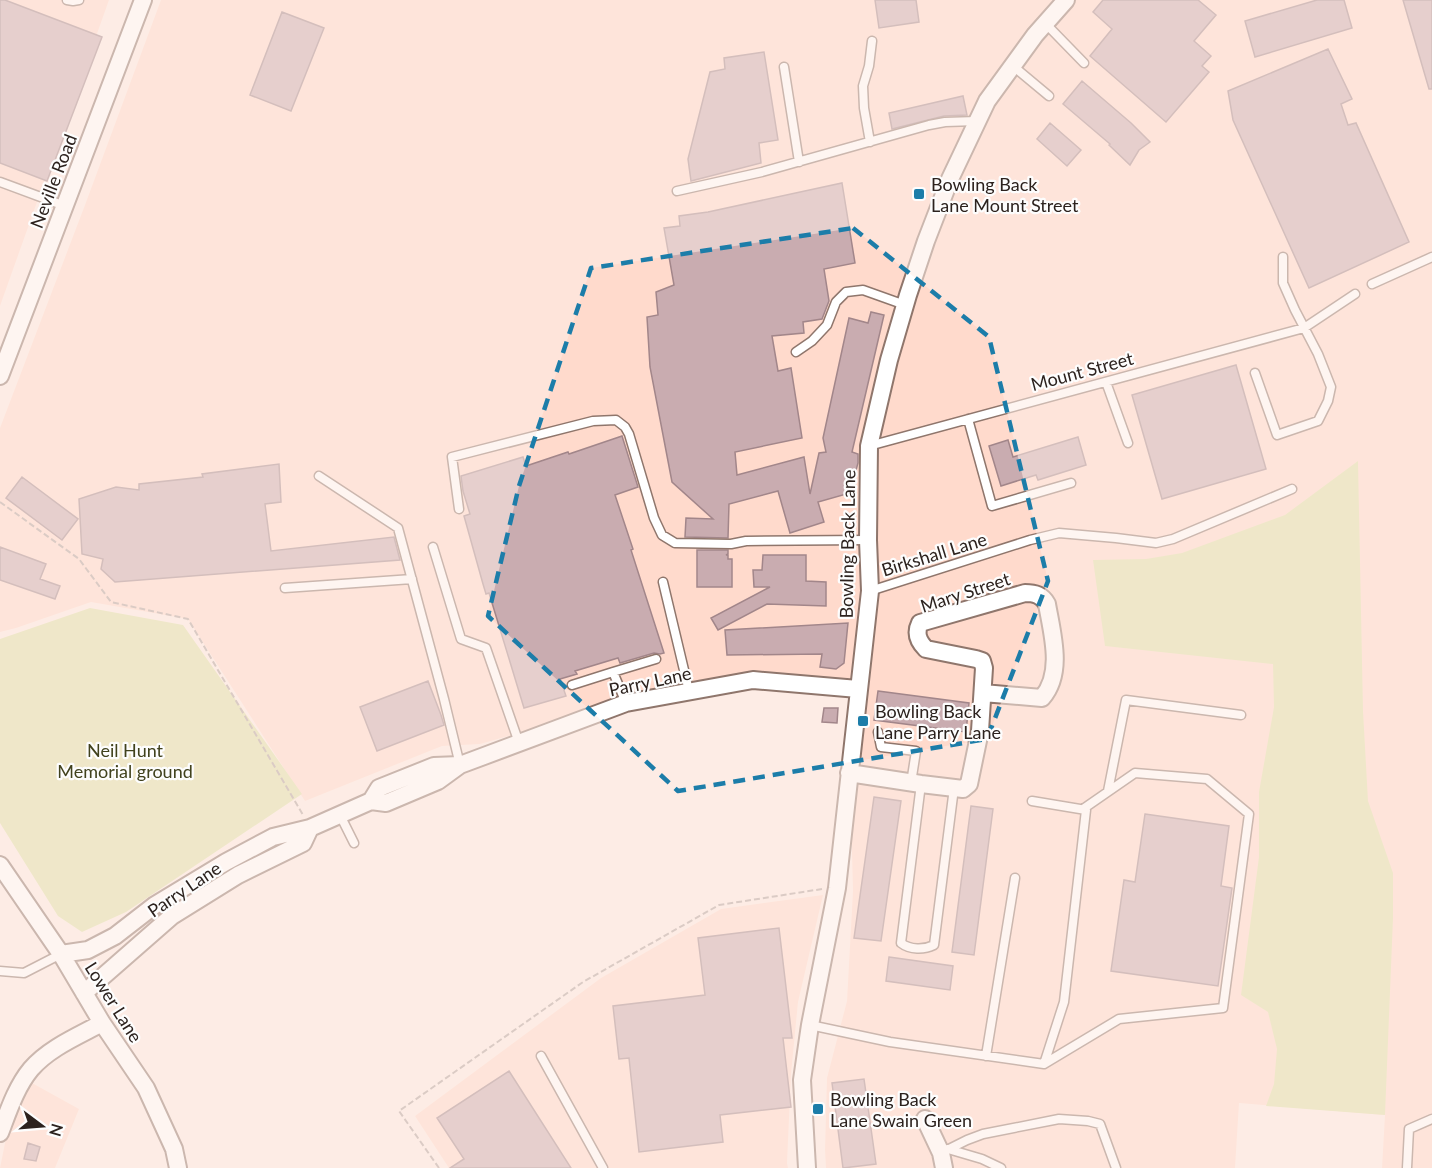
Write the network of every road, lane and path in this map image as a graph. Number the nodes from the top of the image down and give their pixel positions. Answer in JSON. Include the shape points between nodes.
{"nodes":[{"id":1,"x":68,"y":0,"type":"edge"},
{"id":2,"x":79,"y":0,"type":"edge"},
{"id":3,"x":143,"y":0,"type":"edge"},
{"id":4,"x":1066,"y":0,"type":"edge"},
{"id":5,"x":1045,"y":23,"type":"junction"},
{"id":6,"x":872,"y":41,"type":"dead end"},
{"id":7,"x":1084,"y":63,"type":"dead end"},
{"id":8,"x":1013,"y":66,"type":"junction"},
{"id":9,"x":784,"y":68,"type":"dead end"},
{"id":10,"x":1048,"y":96,"type":"dead end"},
{"id":11,"x":977,"y":121,"type":"junction"},
{"id":12,"x":870,"y":142,"type":"junction"},
{"id":13,"x":799,"y":162,"type":"junction"},
{"id":14,"x":0,"y":182,"type":"edge"},
{"id":15,"x":677,"y":191,"type":"dead end"},
{"id":16,"x":65,"y":206,"type":"junction"},
{"id":17,"x":1283,"y":257,"type":"dead end"},
{"id":18,"x":1432,"y":257,"type":"edge"},
{"id":19,"x":1372,"y":284,"type":"dead end"},
{"id":20,"x":1356,"y":294,"type":"dead end"},
{"id":21,"x":905,"y":305,"type":"junction"},
{"id":22,"x":1304,"y":328,"type":"junction"},
{"id":23,"x":796,"y":352,"type":"dead end"},
{"id":24,"x":1255,"y":373,"type":"dead end"},
{"id":25,"x":0,"y":376,"type":"edge"},
{"id":26,"x":1106,"y":382,"type":"junction"},
{"id":27,"x":968,"y":419,"type":"junction"},
{"id":28,"x":1128,"y":443,"type":"dead end"},
{"id":29,"x":869,"y":446,"type":"junction"},
{"id":30,"x":319,"y":476,"type":"dead end"},
{"id":31,"x":1071,"y":483,"type":"dead end"},
{"id":32,"x":1292,"y":489,"type":"dead end"},
{"id":33,"x":0,"y":502,"type":"edge"},
{"id":34,"x":459,"y":509,"type":"dead end"},
{"id":35,"x":868,"y":540,"type":"junction"},
{"id":36,"x":433,"y":547,"type":"dead end"},
{"id":37,"x":412,"y":579,"type":"junction"},
{"id":38,"x":663,"y":582,"type":"dead end"},
{"id":39,"x":285,"y":588,"type":"dead end"},
{"id":40,"x":870,"y":591,"type":"junction"},
{"id":41,"x":656,"y":659,"type":"dead end"},
{"id":42,"x":614,"y":672,"type":"junction"},
{"id":43,"x":572,"y":685,"type":"dead end"},
{"id":44,"x":858,"y":689,"type":"junction"},
{"id":45,"x":689,"y":691,"type":"junction"},
{"id":46,"x":983,"y":693,"type":"junction"},
{"id":47,"x":626,"y":703,"type":"junction"},
{"id":48,"x":1240,"y":715,"type":"dead end"},
{"id":49,"x":878,"y":732,"type":"dead end"},
{"id":50,"x":519,"y":743,"type":"junction"},
{"id":51,"x":460,"y":765,"type":"junction"},
{"id":52,"x":849,"y":773,"type":"junction"},
{"id":53,"x":916,"y":784,"type":"junction"},
{"id":54,"x":954,"y":788,"type":"junction"},
{"id":55,"x":1108,"y":791,"type":"junction"},
{"id":56,"x":1032,"y":801,"type":"dead end"},
{"id":57,"x":1083,"y":809,"type":"junction"},
{"id":58,"x":340,"y":815,"type":"junction"},
{"id":59,"x":310,"y":828,"type":"junction"},
{"id":60,"x":354,"y":843,"type":"dead end"},
{"id":61,"x":0,"y":865,"type":"edge"},
{"id":62,"x":1016,"y":878,"type":"dead end"},
{"id":63,"x":837,"y":888,"type":"junction"},
{"id":64,"x":61,"y":954,"type":"junction"},
{"id":65,"x":0,"y":971,"type":"edge"},
{"id":66,"x":84,"y":993,"type":"junction"},
{"id":67,"x":102,"y":1023,"type":"junction"},
{"id":68,"x":810,"y":1025,"type":"junction"},
{"id":69,"x":541,"y":1056,"type":"dead end"},
{"id":70,"x":986,"y":1056,"type":"junction"},
{"id":71,"x":1044,"y":1064,"type":"junction"},
{"id":72,"x":925,"y":1119,"type":"dead end"},
{"id":73,"x":1432,"y":1119,"type":"edge"},
{"id":74,"x":0,"y":1133,"type":"edge"},
{"id":75,"x":944,"y":1157,"type":"edge"},
{"id":76,"x":438,"y":1167,"type":"edge"},
{"id":77,"x":178,"y":1168,"type":"edge"},
{"id":78,"x":603,"y":1168,"type":"edge"},
{"id":79,"x":807,"y":1168,"type":"edge"},
{"id":80,"x":1001,"y":1168,"type":"edge"},
{"id":81,"x":1116,"y":1168,"type":"edge"},
{"id":82,"x":1407,"y":1168,"type":"edge"}],
"edges":[{"from":1,"to":2,"type":"lane"},
{"from":3,"to":16,"type":"street","name":"Neville Road"},
{"from":4,"to":5,"type":"street","name":"Bowling Back Lane"},
{"from":5,"to":7,"type":"lane"},
{"from":5,"to":8,"type":"street","name":"Bowling Back Lane"},
{"from":6,"to":12,"type":"lane","via":[[863,86]]},
{"from":8,"to":10,"type":"lane"},
{"from":8,"to":11,"type":"street","name":"Bowling Back Lane"},
{"from":9,"to":13,"type":"lane"},
{"from":11,"to":12,"type":"lane","via":[[929,125]]},
{"from":11,"to":21,"type":"street","name":"Bowling Back Lane","via":[[950,179]]},
{"from":12,"to":13,"type":"lane"},
{"from":13,"to":15,"type":"lane"},
{"from":14,"to":16,"type":"lane"},
{"from":16,"to":25,"type":"street","name":"Neville Road"},
{"from":17,"to":22,"type":"lane","via":[[1283,283]]},
{"from":18,"to":19,"type":"lane"},
{"from":20,"to":22,"type":"lane","name":"Mount Street"},
{"from":21,"to":23,"type":"lane","via":[[863,290],[846,292],[836,302],[827,325]]},
{"from":21,"to":29,"type":"street","name":"Bowling Back Lane"},
{"from":22,"to":24,"type":"lane","via":[[1331,387],[1318,421],[1277,435]]},
{"from":22,"to":26,"type":"lane","name":"Mount Street"},
{"from":26,"to":27,"type":"lane","name":"Mount Street"},
{"from":26,"to":28,"type":"lane"},
{"from":27,"to":29,"type":"lane","name":"Mount Street"},
{"from":27,"to":31,"type":"lane","via":[[992,506]]},
{"from":29,"to":35,"type":"street","name":"Bowling Back Lane"},
{"from":30,"to":37,"type":"lane","via":[[398,528]]},
{"from":32,"to":40,"type":"lane","name":"Birkshall Lane","via":[[1173,539],[1156,543],[1059,534]]},
{"from":33,"to":59,"type":"path","via":[[78,559],[111,602],[188,619]]},
{"from":34,"to":35,"type":"lane","via":[[452,458],[593,422],[616,420],[629,434],[662,535],[675,543]]},
{"from":35,"to":40,"type":"street","name":"Bowling Back Lane"},
{"from":36,"to":50,"type":"lane","via":[[461,639],[486,648]]},
{"from":37,"to":39,"type":"lane"},
{"from":37,"to":51,"type":"lane"},
{"from":38,"to":45,"type":"lane"},
{"from":40,"to":44,"type":"street","name":"Bowling Back Lane"},
{"from":41,"to":42,"type":"lane"},
{"from":42,"to":43,"type":"lane"},
{"from":42,"to":47,"type":"lane"},
{"from":44,"to":45,"type":"street","name":"Parry Lane","via":[[753,680]]},
{"from":44,"to":52,"type":"street","name":"Bowling Back Lane"},
{"from":45,"to":47,"type":"street","name":"Parry Lane"},
{"from":46,"to":46,"type":"street","name":"Mary Street","via":[[982,661],[926,649],[918,634],[920,623],[1025,593],[1044,598],[1055,654],[1052,684],[1047,693],[1042,698]]},
{"from":46,"to":54,"type":"street","name":"Mary Street","via":[[969,784],[963,789]]},
{"from":47,"to":50,"type":"street","name":"Parry Lane"},
{"from":48,"to":55,"type":"lane","via":[[1126,700]]},
{"from":49,"to":53,"type":"lane","via":[[881,747],[916,751]]},
{"from":50,"to":51,"type":"street","name":"Parry Lane"},
{"from":51,"to":58,"type":"street","name":"Parry Lane","via":[[434,766],[379,788],[370,801]]},
{"from":52,"to":53,"type":"street"},
{"from":52,"to":63,"type":"street","name":"Bowling Back Lane"},
{"from":53,"to":54,"type":"street"},
{"from":53,"to":54,"type":"lane","via":[[901,943],[923,949],[934,945]]},
{"from":55,"to":57,"type":"lane"},
{"from":55,"to":71,"type":"lane","via":[[1135,773],[1207,779],[1249,814],[1223,1008],[1119,1019]]},
{"from":56,"to":57,"type":"lane"},
{"from":57,"to":71,"type":"lane","via":[[1086,810],[1064,1002]]},
{"from":58,"to":59,"type":"street","name":"Parry Lane"},
{"from":58,"to":60,"type":"lane"},
{"from":59,"to":64,"type":"street","name":"Parry Lane","via":[[273,837],[155,905],[115,936],[88,950]]},
{"from":59,"to":66,"type":"street","name":"Parry Lane","via":[[303,843],[238,875],[172,916]]},
{"from":61,"to":64,"type":"street","name":"Lower Lane"},
{"from":62,"to":70,"type":"lane"},
{"from":63,"to":68,"type":"street","name":"Bowling Back Lane"},
{"from":63,"to":76,"type":"path","via":[[719,905],[583,982],[399,1112]]},
{"from":64,"to":65,"type":"lane","via":[[24,973]]},
{"from":64,"to":66,"type":"street","name":"Lower Lane"},
{"from":66,"to":67,"type":"street","name":"Lower Lane"},
{"from":67,"to":74,"type":"street","via":[[64,1043],[30,1071]]},
{"from":67,"to":77,"type":"street","name":"Lower Lane","via":[[146,1088],[174,1149]]},
{"from":68,"to":70,"type":"lane"},
{"from":68,"to":79,"type":"street","name":"Bowling Back Lane","via":[[802,1080]]},
{"from":69,"to":78,"type":"lane"},
{"from":70,"to":71,"type":"lane"},
{"from":72,"to":75,"type":"street"},
{"from":73,"to":82,"type":"lane","via":[[1409,1129]]},
{"from":75,"to":80,"type":"lane","via":[[981,1159]]},
{"from":75,"to":81,"type":"lane","via":[[983,1134],[1059,1119],[1100,1124]]}]}
